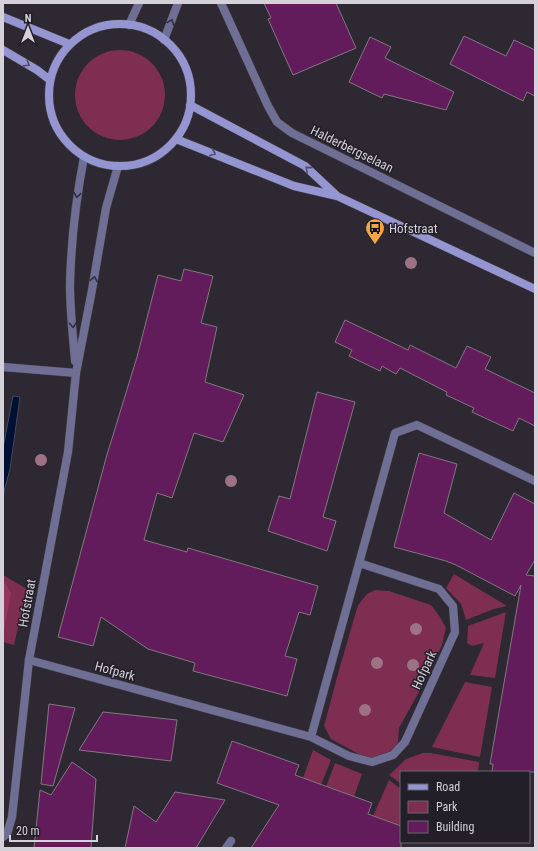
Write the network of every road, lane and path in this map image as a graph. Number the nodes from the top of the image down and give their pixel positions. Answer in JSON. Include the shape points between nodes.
{"nodes":[{"id":1,"x":139,"y":3,"type":"edge"},
{"id":2,"x":178,"y":3,"type":"edge"},
{"id":3,"x":222,"y":3,"type":"edge"},
{"id":4,"x":3,"y":17,"type":"edge"},
{"id":5,"x":129,"y":25,"type":"junction"},
{"id":6,"x":164,"y":40,"type":"junction"},
{"id":7,"x":69,"y":44,"type":"junction"},
{"id":8,"x":3,"y":50,"type":"edge"},
{"id":9,"x":50,"y":80,"type":"junction"},
{"id":10,"x":190,"y":106,"type":"junction"},
{"id":11,"x":176,"y":139,"type":"junction"},
{"id":12,"x":84,"y":157,"type":"junction"},
{"id":13,"x":118,"y":166,"type":"junction"},
{"id":14,"x":337,"y":196,"type":"junction"},
{"id":15,"x":535,"y":253,"type":"edge"},
{"id":16,"x":535,"y":289,"type":"edge"},
{"id":17,"x":3,"y":367,"type":"edge"},
{"id":18,"x":76,"y":373,"type":"junction"},
{"id":19,"x":535,"y":481,"type":"edge"},
{"id":20,"x":359,"y":563,"type":"junction"},
{"id":21,"x":29,"y":660,"type":"junction"},
{"id":22,"x":311,"y":737,"type":"junction"},
{"id":23,"x":3,"y":837,"type":"edge"}],
"edges":[{"from":1,"to":5,"type":"street"},
{"from":6,"to":2,"type":"street","one_way":true},
{"from":3,"to":15,"type":"street","name":"Halderbergselaan","via":[[260,89],[278,122],[292,133]]},
{"from":4,"to":7,"type":"main road"},
{"from":5,"to":6,"type":"main road","via":[[145,28]]},
{"from":5,"to":7,"type":"main road","via":[[105,26],[86,32]]},
{"from":6,"to":10,"type":"main road","via":[[182,60],[191,92]]},
{"from":7,"to":9,"type":"main road","via":[[57,61]]},
{"from":8,"to":9,"type":"main road","one_way":true},
{"from":9,"to":12,"type":"main road","via":[[48,96],[58,132]]},
{"from":10,"to":11,"type":"main road","via":[[185,124]]},
{"from":14,"to":10,"type":"main road","one_way":true,"via":[[305,166]]},
{"from":11,"to":13,"type":"main road","via":[[165,151],[151,159],[135,165]]},
{"from":11,"to":14,"type":"main road","one_way":true,"via":[[294,186]]},
{"from":12,"to":13,"type":"main road","via":[[101,164]]},
{"from":12,"to":18,"type":"street","name":"Hofstraat","one_way":true,"via":[[71,246],[70,286]]},
{"from":18,"to":13,"type":"street","name":"Hofstraat","one_way":true,"via":[[106,208]]},
{"from":14,"to":16,"type":"main road"},
{"from":17,"to":18,"type":"street"},
{"from":18,"to":21,"type":"street","name":"Hofstraat","via":[[68,452]]},
{"from":19,"to":20,"type":"street","via":[[417,425],[395,433]]},
{"from":20,"to":22,"type":"street"},
{"from":20,"to":22,"type":"street","name":"Hofpark","via":[[439,589],[453,606],[455,632],[405,742],[393,755],[372,762],[349,756]]},
{"from":21,"to":22,"type":"street","name":"Hofpark"},
{"from":21,"to":23,"type":"street","name":"Hofstraat","via":[[12,817],[7,834]]}]}
